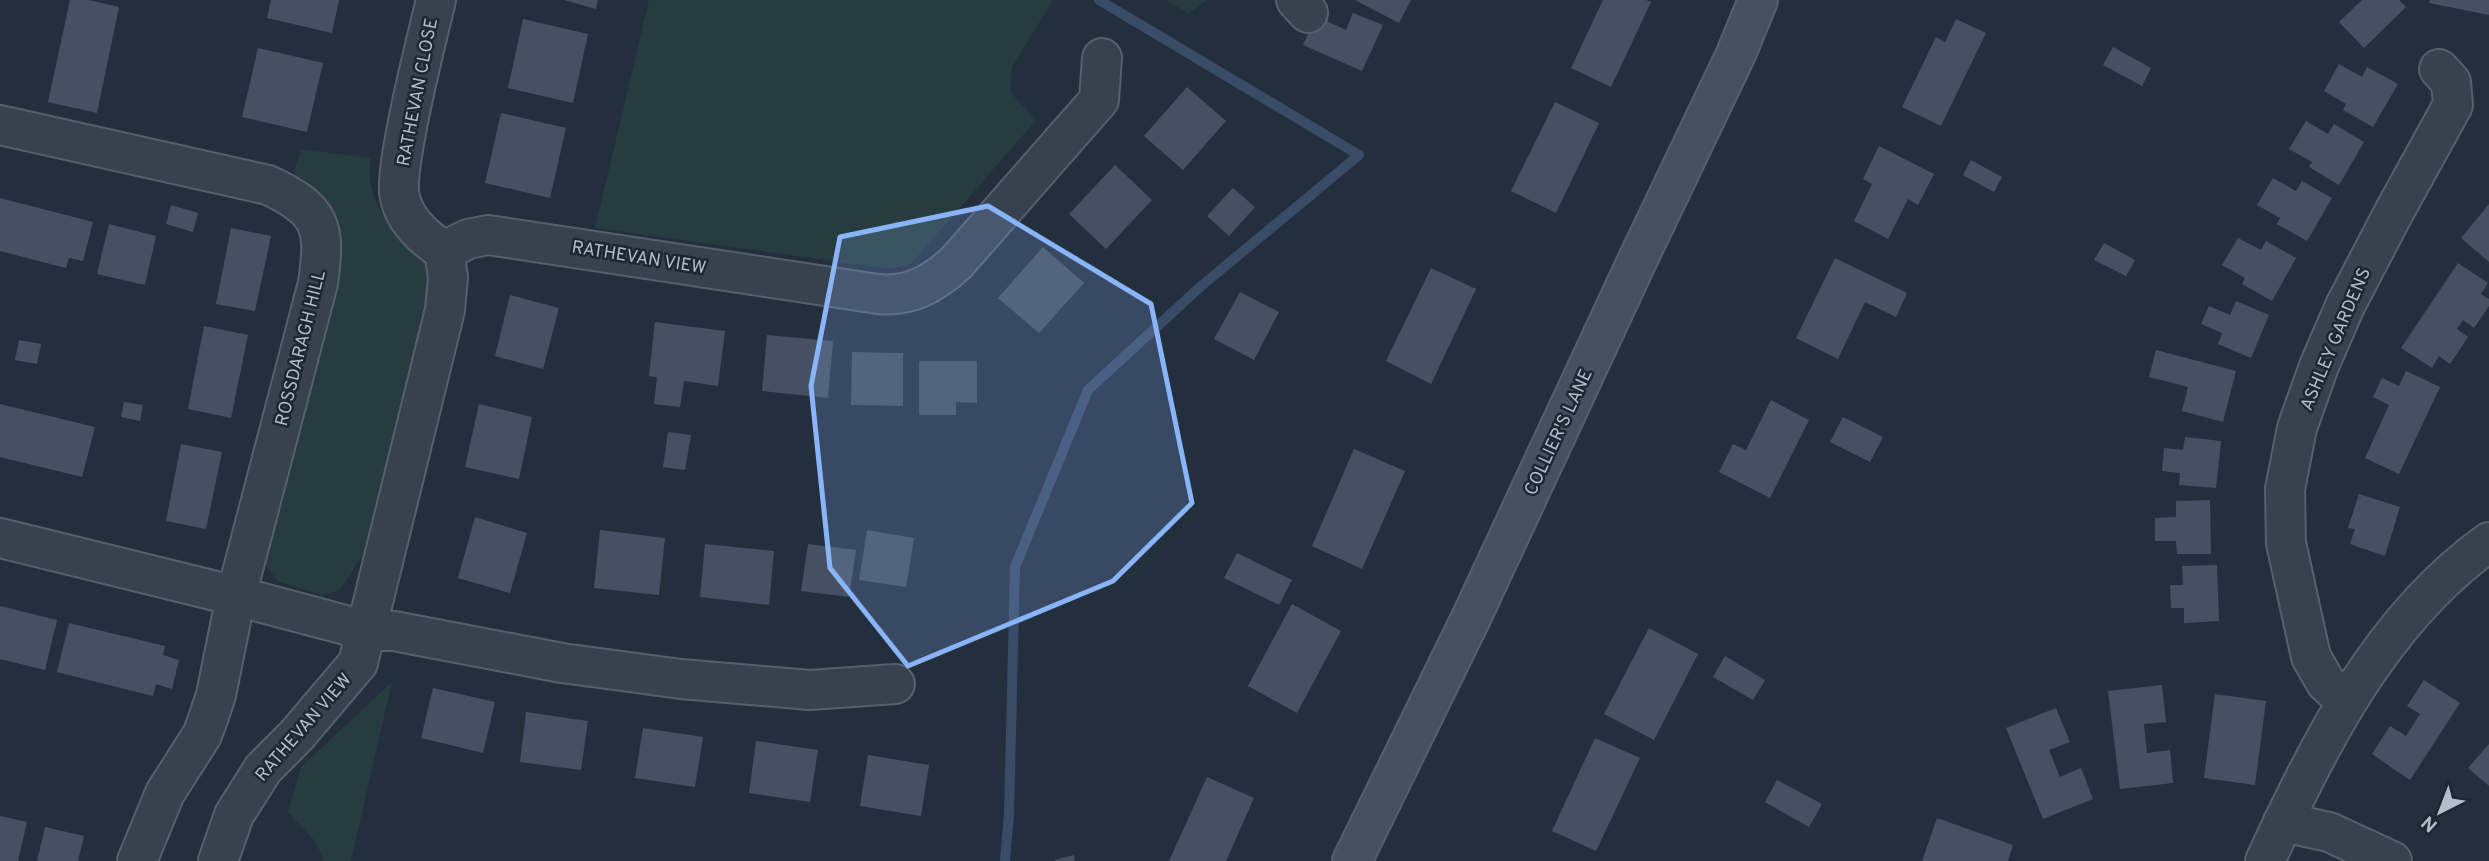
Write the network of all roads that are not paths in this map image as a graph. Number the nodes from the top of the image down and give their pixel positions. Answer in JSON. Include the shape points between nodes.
{"nodes":[{"id":1,"x":436,"y":0,"type":"edge"},
{"id":2,"x":1758,"y":0,"type":"edge"},
{"id":3,"x":1102,"y":58,"type":"dead end"},
{"id":4,"x":2439,"y":69,"type":"dead end"},
{"id":5,"x":0,"y":125,"type":"edge"},
{"id":6,"x":444,"y":251,"type":"junction"},
{"id":7,"x":0,"y":538,"type":"edge"},
{"id":8,"x":2489,"y":542,"type":"edge"},
{"id":9,"x":236,"y":596,"type":"junction"},
{"id":10,"x":368,"y":631,"type":"junction"},
{"id":11,"x":895,"y":684,"type":"dead end"},
{"id":12,"x":2346,"y":701,"type":"junction"},
{"id":13,"x":2283,"y":822,"type":"junction"},
{"id":14,"x":137,"y":861,"type":"edge"},
{"id":15,"x":218,"y":861,"type":"edge"},
{"id":16,"x":1352,"y":861,"type":"edge"},
{"id":17,"x":2265,"y":861,"type":"edge"},
{"id":18,"x":2392,"y":861,"type":"edge"}],
"edges":[{"from":1,"to":6,"type":"street","name":"RATHEVAN CLOSE","via":[[409,116],[399,194],[410,220]]},
{"from":2,"to":16,"type":"street","name":"COLLIER'S LANE","via":[[1471,618]]},
{"from":3,"to":6,"type":"street","name":"RATHEVAN VIEW","via":[[1099,100],[956,263],[912,292],[878,294],[488,235]]},
{"from":4,"to":12,"type":"street","name":"ASHLEY GARDENS","via":[[2451,82],[2453,105],[2345,306],[2297,428],[2286,489],[2286,542],[2311,657],[2326,683]]},
{"from":5,"to":9,"type":"street","name":"ROSSDARAGH HILL","via":[[268,185],[310,211],[323,247],[318,283]]},
{"from":6,"to":10,"type":"street","name":"RATHEVAN VIEW","via":[[448,277],[445,310]]},
{"from":7,"to":9,"type":"street"},
{"from":8,"to":12,"type":"street","via":[[2431,592]]},
{"from":9,"to":10,"type":"street"},
{"from":9,"to":14,"type":"street","name":"ROSSDARAGH HILL","via":[[208,719],[165,793]]},
{"from":10,"to":11,"type":"street","via":[[394,631],[562,663],[681,679],[810,690]]},
{"from":10,"to":15,"type":"street","name":"RATHEVAN VIEW","via":[[358,663],[262,769],[234,815]]},
{"from":12,"to":13,"type":"street"},
{"from":13,"to":17,"type":"street"},
{"from":13,"to":18,"type":"street","via":[[2329,832]]}]}
